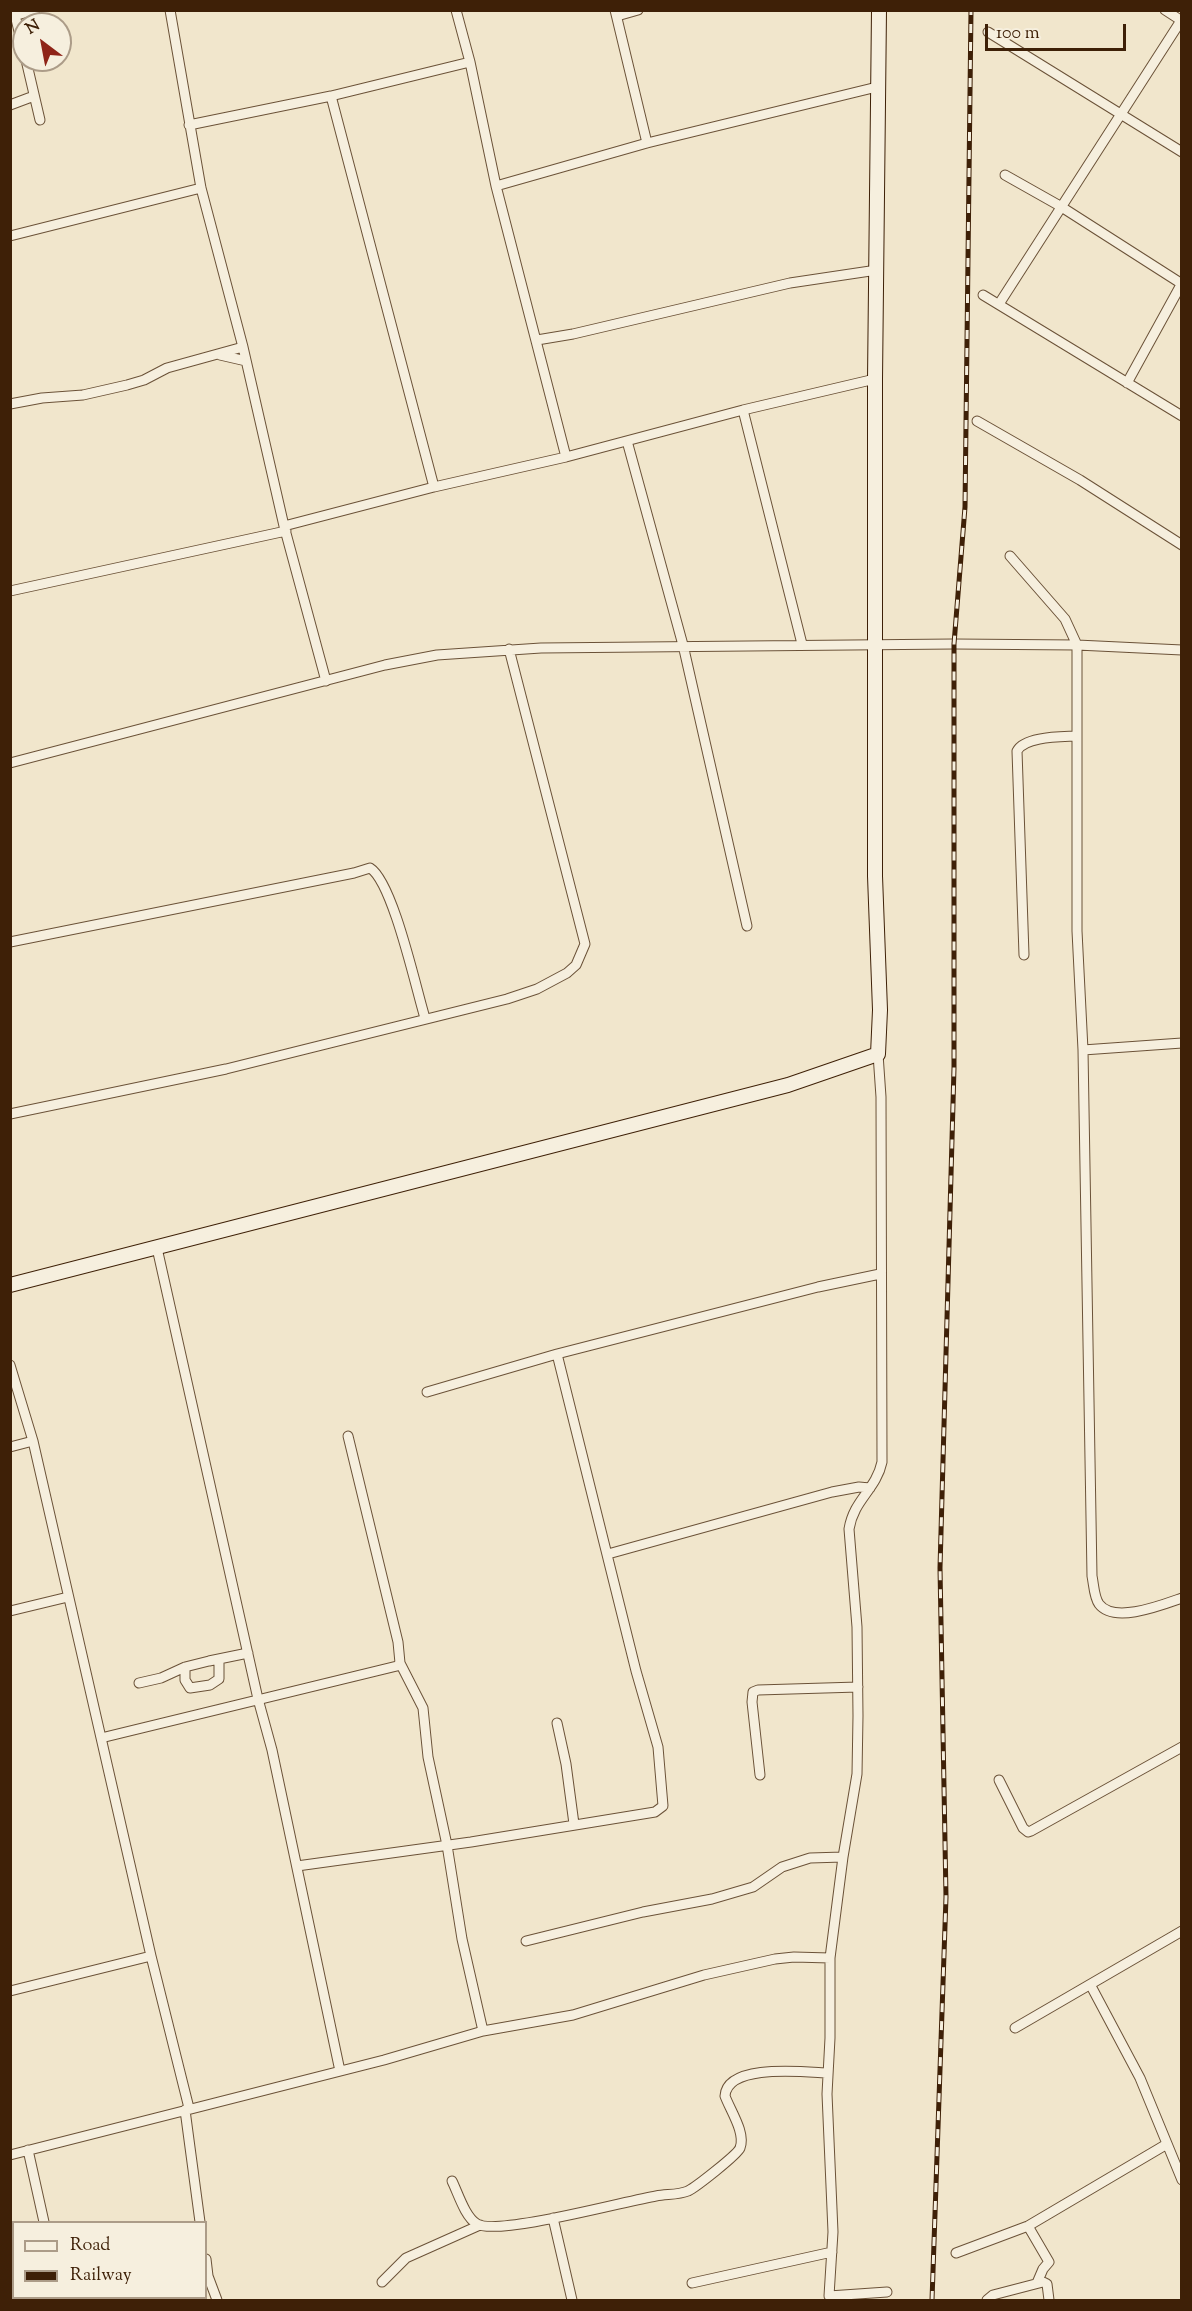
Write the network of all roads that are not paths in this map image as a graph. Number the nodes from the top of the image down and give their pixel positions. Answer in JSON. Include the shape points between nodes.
{"nodes":[{"id":1,"x":170,"y":10,"type":"edge"},
{"id":2,"x":456,"y":10,"type":"edge"},
{"id":3,"x":638,"y":10,"type":"edge"},
{"id":4,"x":879,"y":10,"type":"edge"},
{"id":5,"x":1166,"y":10,"type":"edge"},
{"id":6,"x":616,"y":13,"type":"edge"},
{"id":7,"x":1181,"y":20,"type":"edge"},
{"id":8,"x":988,"y":33,"type":"dead end"},
{"id":9,"x":470,"y":62,"type":"junction"},
{"id":10,"x":29,"y":72,"type":"edge"},
{"id":11,"x":877,"y":87,"type":"junction"},
{"id":12,"x":34,"y":96,"type":"junction"},
{"id":13,"x":331,"y":96,"type":"junction"},
{"id":14,"x":10,"y":105,"type":"edge"},
{"id":15,"x":1119,"y":114,"type":"junction"},
{"id":16,"x":40,"y":120,"type":"dead end"},
{"id":17,"x":189,"y":125,"type":"junction"},
{"id":18,"x":647,"y":143,"type":"junction"},
{"id":19,"x":1182,"y":152,"type":"edge"},
{"id":20,"x":1005,"y":175,"type":"dead end"},
{"id":21,"x":496,"y":186,"type":"junction"},
{"id":22,"x":201,"y":188,"type":"junction"},
{"id":23,"x":1060,"y":206,"type":"junction"},
{"id":24,"x":10,"y":236,"type":"edge"},
{"id":25,"x":877,"y":270,"type":"junction"},
{"id":26,"x":1181,"y":284,"type":"edge"},
{"id":27,"x":983,"y":295,"type":"dead end"},
{"id":28,"x":999,"y":304,"type":"junction"},
{"id":29,"x":537,"y":340,"type":"junction"},
{"id":30,"x":243,"y":347,"type":"junction"},
{"id":31,"x":218,"y":355,"type":"junction"},
{"id":32,"x":246,"y":361,"type":"junction"},
{"id":33,"x":875,"y":379,"type":"junction"},
{"id":34,"x":1128,"y":383,"type":"junction"},
{"id":35,"x":10,"y":404,"type":"edge"},
{"id":36,"x":743,"y":410,"type":"junction"},
{"id":37,"x":1182,"y":416,"type":"edge"},
{"id":38,"x":977,"y":421,"type":"dead end"},
{"id":39,"x":627,"y":441,"type":"junction"},
{"id":40,"x":566,"y":457,"type":"junction"},
{"id":41,"x":434,"y":487,"type":"junction"},
{"id":42,"x":285,"y":529,"type":"junction"},
{"id":43,"x":1182,"y":545,"type":"edge"},
{"id":44,"x":1010,"y":556,"type":"dead end"},
{"id":45,"x":10,"y":591,"type":"edge"},
{"id":46,"x":802,"y":644,"type":"junction"},
{"id":47,"x":876,"y":644,"type":"junction"},
{"id":48,"x":683,"y":645,"type":"junction"},
{"id":49,"x":1077,"y":645,"type":"junction"},
{"id":50,"x":509,"y":649,"type":"junction"},
{"id":51,"x":1182,"y":650,"type":"edge"},
{"id":52,"x":326,"y":681,"type":"junction"},
{"id":53,"x":1077,"y":736,"type":"junction"},
{"id":54,"x":10,"y":763,"type":"edge"},
{"id":55,"x":747,"y":926,"type":"dead end"},
{"id":56,"x":10,"y":942,"type":"edge"},
{"id":57,"x":1024,"y":955,"type":"dead end"},
{"id":58,"x":425,"y":1018,"type":"junction"},
{"id":59,"x":1182,"y":1043,"type":"edge"},
{"id":60,"x":1083,"y":1050,"type":"junction"},
{"id":61,"x":878,"y":1054,"type":"junction"},
{"id":62,"x":10,"y":1114,"type":"edge"},
{"id":63,"x":157,"y":1248,"type":"junction"},
{"id":64,"x":880,"y":1274,"type":"junction"},
{"id":65,"x":10,"y":1285,"type":"edge"},
{"id":66,"x":557,"y":1354,"type":"junction"},
{"id":67,"x":10,"y":1365,"type":"edge"},
{"id":68,"x":428,"y":1392,"type":"dead end"},
{"id":69,"x":348,"y":1436,"type":"dead end"},
{"id":70,"x":33,"y":1441,"type":"junction"},
{"id":71,"x":10,"y":1447,"type":"edge"},
{"id":72,"x":870,"y":1488,"type":"junction"},
{"id":73,"x":608,"y":1554,"type":"junction"},
{"id":74,"x":68,"y":1597,"type":"junction"},
{"id":75,"x":1182,"y":1598,"type":"edge"},
{"id":76,"x":10,"y":1611,"type":"edge"},
{"id":77,"x":248,"y":1653,"type":"junction"},
{"id":78,"x":219,"y":1659,"type":"junction"},
{"id":79,"x":400,"y":1663,"type":"junction"},
{"id":80,"x":185,"y":1667,"type":"junction"},
{"id":81,"x":139,"y":1683,"type":"dead end"},
{"id":82,"x":858,"y":1687,"type":"junction"},
{"id":83,"x":258,"y":1699,"type":"junction"},
{"id":84,"x":557,"y":1723,"type":"dead end"},
{"id":85,"x":101,"y":1738,"type":"junction"},
{"id":86,"x":1182,"y":1747,"type":"edge"},
{"id":87,"x":760,"y":1775,"type":"dead end"},
{"id":88,"x":999,"y":1780,"type":"dead end"},
{"id":89,"x":574,"y":1824,"type":"junction"},
{"id":90,"x":447,"y":1845,"type":"junction"},
{"id":91,"x":843,"y":1857,"type":"junction"},
{"id":92,"x":297,"y":1866,"type":"junction"},
{"id":93,"x":1182,"y":1931,"type":"edge"},
{"id":94,"x":526,"y":1941,"type":"dead end"},
{"id":95,"x":151,"y":1956,"type":"junction"},
{"id":96,"x":830,"y":1958,"type":"junction"},
{"id":97,"x":1091,"y":1986,"type":"junction"},
{"id":98,"x":10,"y":1991,"type":"edge"},
{"id":99,"x":1015,"y":2028,"type":"dead end"},
{"id":100,"x":483,"y":2031,"type":"junction"},
{"id":101,"x":340,"y":2071,"type":"junction"},
{"id":102,"x":828,"y":2073,"type":"junction"},
{"id":103,"x":187,"y":2109,"type":"junction"},
{"id":104,"x":1167,"y":2144,"type":"junction"},
{"id":105,"x":28,"y":2150,"type":"junction"},
{"id":106,"x":10,"y":2155,"type":"edge"},
{"id":107,"x":1182,"y":2180,"type":"edge"},
{"id":108,"x":452,"y":2181,"type":"dead end"},
{"id":109,"x":553,"y":2218,"type":"junction"},
{"id":110,"x":44,"y":2221,"type":"edge"},
{"id":111,"x":201,"y":2221,"type":"edge"},
{"id":112,"x":480,"y":2225,"type":"junction"},
{"id":113,"x":1028,"y":2226,"type":"junction"},
{"id":114,"x":832,"y":2252,"type":"junction"},
{"id":115,"x":956,"y":2253,"type":"dead end"},
{"id":116,"x":207,"y":2268,"type":"edge"},
{"id":117,"x":382,"y":2282,"type":"dead end"},
{"id":118,"x":692,"y":2283,"type":"dead end"},
{"id":119,"x":1037,"y":2283,"type":"junction"},
{"id":120,"x":887,"y":2292,"type":"dead end"},
{"id":121,"x":829,"y":2298,"type":"edge"},
{"id":122,"x":217,"y":2301,"type":"edge"},
{"id":123,"x":572,"y":2301,"type":"edge"},
{"id":124,"x":987,"y":2301,"type":"edge"},
{"id":125,"x":1048,"y":2301,"type":"edge"}],
"edges":[{"from":1,"to":17,"type":"street"},
{"from":2,"to":9,"type":"street"},
{"from":3,"to":6,"type":"street"},
{"from":4,"to":11,"type":"street"},
{"from":5,"to":7,"type":"street"},
{"from":6,"to":18,"type":"street"},
{"from":7,"to":15,"type":"street"},
{"from":8,"to":15,"type":"street"},
{"from":9,"to":13,"type":"street"},
{"from":9,"to":21,"type":"street"},
{"from":10,"to":12,"type":"street"},
{"from":11,"to":18,"type":"street"},
{"from":11,"to":25,"type":"street"},
{"from":12,"to":14,"type":"street"},
{"from":12,"to":16,"type":"street"},
{"from":13,"to":17,"type":"street"},
{"from":13,"to":41,"type":"street"},
{"from":15,"to":19,"type":"street"},
{"from":15,"to":23,"type":"street"},
{"from":17,"to":22,"type":"street"},
{"from":18,"to":21,"type":"street"},
{"from":20,"to":23,"type":"street"},
{"from":21,"to":29,"type":"street"},
{"from":22,"to":24,"type":"street"},
{"from":22,"to":30,"type":"street"},
{"from":23,"to":26,"type":"street"},
{"from":23,"to":28,"type":"street"},
{"from":25,"to":29,"type":"street","via":[[790,283]]},
{"from":25,"to":33,"type":"street"},
{"from":26,"to":34,"type":"street"},
{"from":27,"to":28,"type":"street"},
{"from":28,"to":34,"type":"street"},
{"from":29,"to":40,"type":"street"},
{"from":30,"to":31,"type":"street"},
{"from":30,"to":32,"type":"street"},
{"from":31,"to":32,"type":"street"},
{"from":31,"to":35,"type":"street","via":[[167,368],[128,385]]},
{"from":32,"to":42,"type":"street"},
{"from":33,"to":36,"type":"street"},
{"from":33,"to":47,"type":"street"},
{"from":34,"to":37,"type":"street"},
{"from":36,"to":39,"type":"street"},
{"from":36,"to":46,"type":"street"},
{"from":38,"to":43,"type":"street"},
{"from":39,"to":40,"type":"street"},
{"from":39,"to":48,"type":"street"},
{"from":40,"to":41,"type":"street"},
{"from":41,"to":42,"type":"street"},
{"from":42,"to":45,"type":"street"},
{"from":42,"to":52,"type":"street"},
{"from":44,"to":49,"type":"street","via":[[1065,619]]},
{"from":46,"to":47,"type":"street"},
{"from":46,"to":48,"type":"street"},
{"from":47,"to":49,"type":"street"},
{"from":47,"to":61,"type":"street"},
{"from":48,"to":50,"type":"street"},
{"from":48,"to":55,"type":"street"},
{"from":49,"to":51,"type":"street"},
{"from":49,"to":53,"type":"street"},
{"from":50,"to":52,"type":"street","via":[[437,655]]},
{"from":50,"to":58,"type":"street","via":[[585,944],[573,969],[537,989]]},
{"from":52,"to":54,"type":"street"},
{"from":53,"to":57,"type":"street","via":[[1035,740],[1021,744],[1017,750]]},
{"from":53,"to":60,"type":"street","via":[[1077,931]]},
{"from":56,"to":58,"type":"street","via":[[370,868],[383,882],[391,902]]},
{"from":58,"to":62,"type":"street","via":[[226,1068]]},
{"from":59,"to":60,"type":"street"},
{"from":60,"to":75,"type":"street","via":[[1095,1597],[1104,1610],[1116,1614]]},
{"from":61,"to":63,"type":"street","via":[[788,1085]]},
{"from":61,"to":64,"type":"street"},
{"from":63,"to":65,"type":"street"},
{"from":63,"to":77,"type":"street"},
{"from":64,"to":66,"type":"street"},
{"from":64,"to":72,"type":"street","via":[[882,1462]]},
{"from":66,"to":68,"type":"street"},
{"from":66,"to":73,"type":"street"},
{"from":67,"to":70,"type":"street"},
{"from":69,"to":79,"type":"street"},
{"from":70,"to":71,"type":"street"},
{"from":70,"to":74,"type":"street"},
{"from":72,"to":73,"type":"street","via":[[832,1492]]},
{"from":72,"to":82,"type":"street","via":[[851,1515],[849,1529]]},
{"from":73,"to":89,"type":"street","via":[[658,1747],[663,1802],[655,1812]]},
{"from":74,"to":76,"type":"street"},
{"from":74,"to":85,"type":"street"},
{"from":77,"to":78,"type":"street"},
{"from":77,"to":83,"type":"street"},
{"from":78,"to":80,"type":"street"},
{"from":78,"to":80,"type":"street","via":[[219,1679],[210,1685],[190,1688],[185,1680]]},
{"from":79,"to":83,"type":"street"},
{"from":79,"to":90,"type":"street","via":[[423,1708],[428,1757]]},
{"from":80,"to":81,"type":"street"},
{"from":82,"to":87,"type":"street","via":[[753,1692]]},
{"from":82,"to":91,"type":"street","via":[[857,1774]]},
{"from":83,"to":85,"type":"street"},
{"from":83,"to":92,"type":"street"},
{"from":84,"to":89,"type":"street"},
{"from":85,"to":95,"type":"street"},
{"from":86,"to":88,"type":"street","via":[[1028,1832]]},
{"from":89,"to":90,"type":"street"},
{"from":90,"to":92,"type":"street"},
{"from":90,"to":100,"type":"street","via":[[462,1939]]},
{"from":91,"to":94,"type":"street","via":[[810,1858],[782,1867],[753,1887],[712,1899]]},
{"from":91,"to":96,"type":"street"},
{"from":92,"to":101,"type":"street"},
{"from":93,"to":97,"type":"street"},
{"from":95,"to":98,"type":"street"},
{"from":95,"to":103,"type":"street"},
{"from":96,"to":100,"type":"street","via":[[794,1957],[760,1962],[573,2015]]},
{"from":96,"to":102,"type":"street"},
{"from":97,"to":99,"type":"street"},
{"from":97,"to":104,"type":"street","via":[[1140,2078]]},
{"from":100,"to":101,"type":"street"},
{"from":101,"to":103,"type":"street"},
{"from":102,"to":109,"type":"street","via":[[747,2074],[734,2081],[725,2090],[725,2096],[741,2136],[739,2149],[734,2157],[689,2190]]},
{"from":102,"to":114,"type":"street"},
{"from":103,"to":105,"type":"street"},
{"from":103,"to":111,"type":"street"},
{"from":104,"to":107,"type":"street"},
{"from":104,"to":113,"type":"street"},
{"from":105,"to":106,"type":"street"},
{"from":105,"to":110,"type":"street"},
{"from":108,"to":112,"type":"street","via":[[472,2219]]},
{"from":109,"to":112,"type":"street"},
{"from":109,"to":123,"type":"street"},
{"from":112,"to":117,"type":"street","via":[[406,2258]]},
{"from":113,"to":115,"type":"street"},
{"from":113,"to":119,"type":"street","via":[[1049,2262]]},
{"from":114,"to":118,"type":"street"},
{"from":114,"to":121,"type":"street"},
{"from":116,"to":122,"type":"street"},
{"from":119,"to":124,"type":"street","via":[[993,2295]]},
{"from":119,"to":125,"type":"street","via":[[1047,2284]]},
{"from":120,"to":121,"type":"street"}]}
